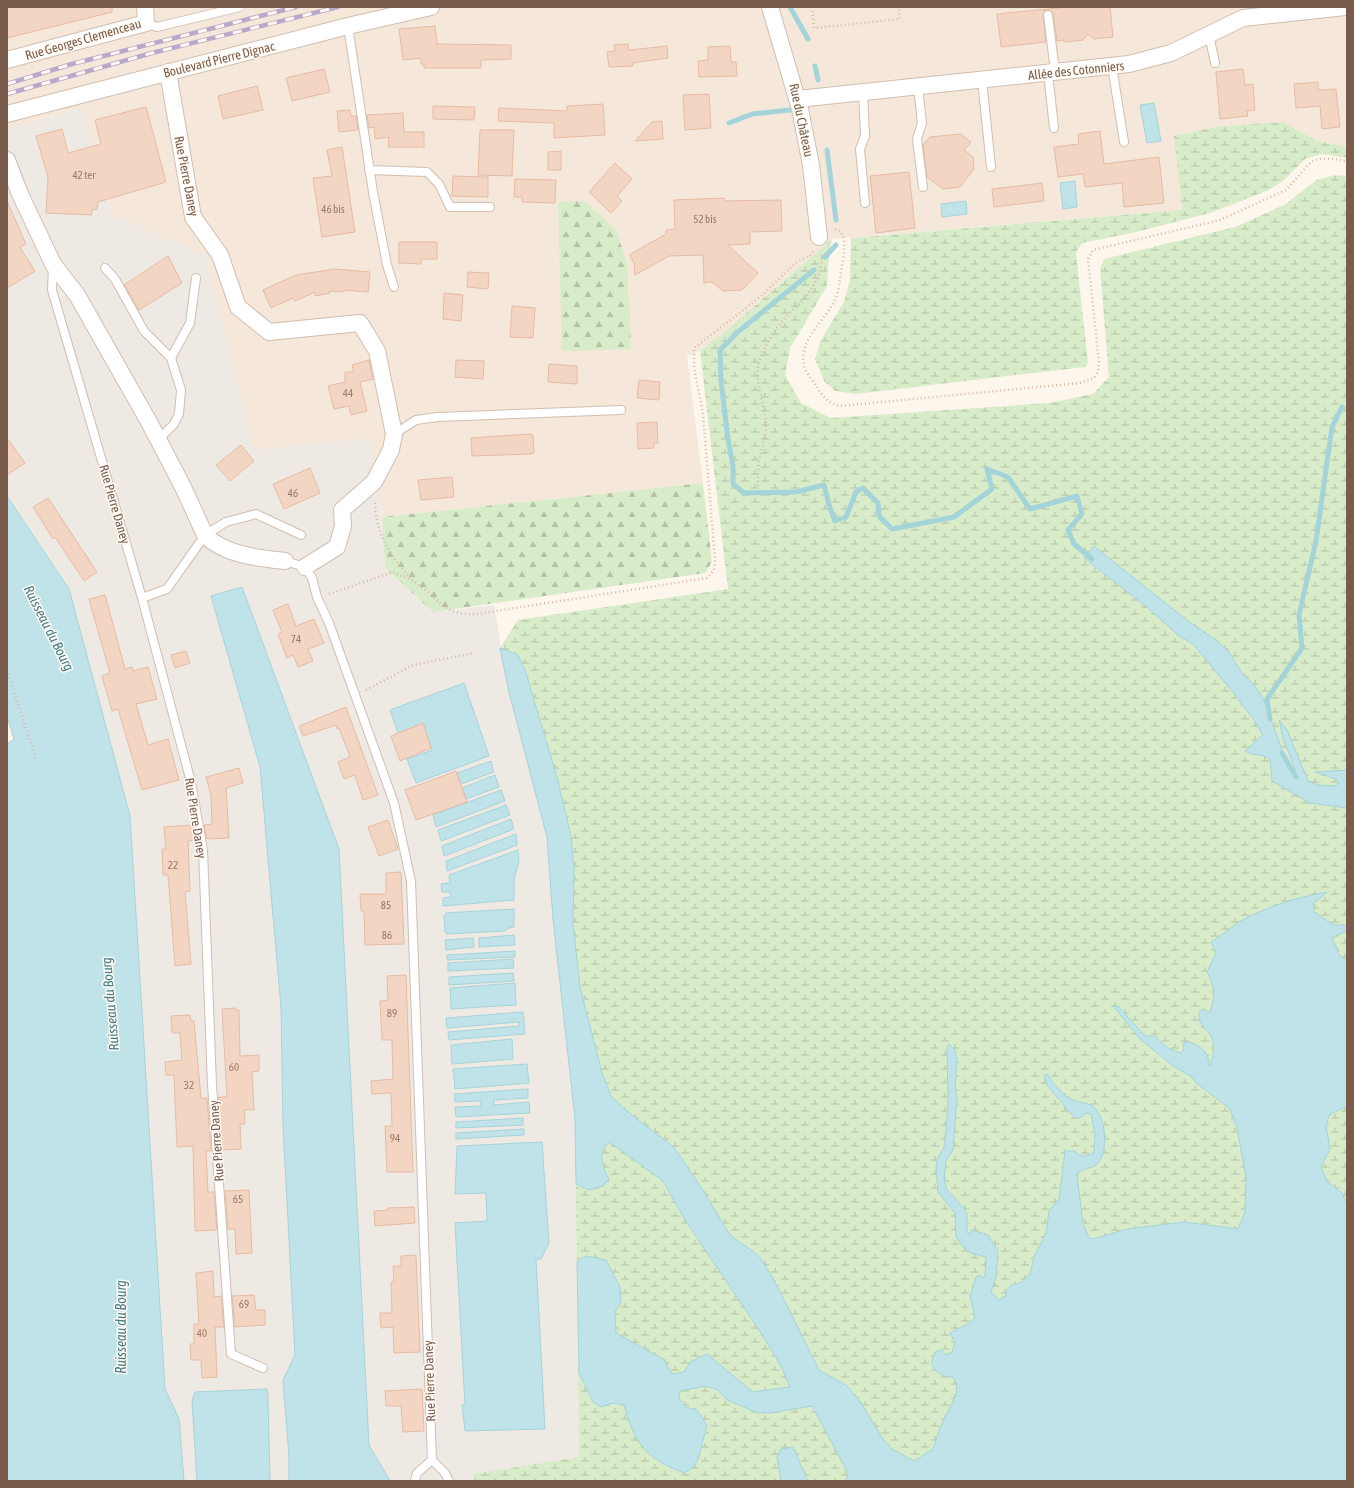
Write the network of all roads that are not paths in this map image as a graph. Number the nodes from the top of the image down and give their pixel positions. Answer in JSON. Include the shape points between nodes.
{"nodes":[{"id":1,"x":240,"y":7,"type":"edge"},
{"id":2,"x":431,"y":7,"type":"edge"},
{"id":3,"x":770,"y":7,"type":"edge"},
{"id":4,"x":1345,"y":7,"type":"edge"},
{"id":5,"x":1048,"y":14,"type":"dead end"},
{"id":6,"x":146,"y":15,"type":"edge"},
{"id":7,"x":348,"y":26,"type":"junction"},
{"id":8,"x":1209,"y":35,"type":"junction"},
{"id":9,"x":7,"y":60,"type":"edge"},
{"id":10,"x":1215,"y":63,"type":"dead end"},
{"id":11,"x":1112,"y":66,"type":"junction"},
{"id":12,"x":168,"y":72,"type":"junction"},
{"id":13,"x":1051,"y":72,"type":"junction"},
{"id":14,"x":982,"y":80,"type":"junction"},
{"id":15,"x":918,"y":86,"type":"junction"},
{"id":16,"x":863,"y":92,"type":"junction"},
{"id":17,"x":798,"y":99,"type":"junction"},
{"id":18,"x":7,"y":114,"type":"edge"},
{"id":19,"x":1054,"y":128,"type":"dead end"},
{"id":20,"x":1124,"y":142,"type":"dead end"},
{"id":21,"x":7,"y":160,"type":"edge"},
{"id":22,"x":991,"y":167,"type":"dead end"},
{"id":23,"x":369,"y":170,"type":"junction"},
{"id":24,"x":923,"y":187,"type":"dead end"},
{"id":25,"x":865,"y":203,"type":"dead end"},
{"id":26,"x":490,"y":207,"type":"dead end"},
{"id":27,"x":819,"y":236,"type":"road end"},
{"id":28,"x":53,"y":264,"type":"junction"},
{"id":29,"x":105,"y":268,"type":"dead end"},
{"id":30,"x":196,"y":278,"type":"dead end"},
{"id":31,"x":394,"y":287,"type":"dead end"},
{"id":32,"x":171,"y":358,"type":"junction"},
{"id":33,"x":621,"y":410,"type":"dead end"},
{"id":34,"x":394,"y":434,"type":"junction"},
{"id":35,"x":158,"y":440,"type":"junction"},
{"id":36,"x":205,"y":535,"type":"junction"},
{"id":37,"x":301,"y":535,"type":"dead end"},
{"id":38,"x":285,"y":561,"type":"joint"},
{"id":39,"x":305,"y":567,"type":"junction"},
{"id":40,"x":142,"y":598,"type":"junction"},
{"id":41,"x":263,"y":1368,"type":"dead end"},
{"id":42,"x":432,"y":1460,"type":"junction"},
{"id":43,"x":415,"y":1481,"type":"edge"},
{"id":44,"x":449,"y":1481,"type":"edge"}],
"edges":[{"from":1,"to":6,"type":"lane","via":[[157,27]]},
{"from":2,"to":7,"type":"street","name":"Boulevard Pierre Dignac"},
{"from":3,"to":17,"type":"street","name":"Rue du Château"},
{"from":4,"to":8,"type":"street","name":"Allée des Cotonniers","via":[[1243,18]]},
{"from":5,"to":13,"type":"lane"},
{"from":6,"to":9,"type":"street","name":"Rue Georges Clemenceau"},
{"from":7,"to":12,"type":"street","name":"Boulevard Pierre Dignac"},
{"from":7,"to":23,"type":"lane"},
{"from":8,"to":10,"type":"lane"},
{"from":8,"to":11,"type":"street","name":"Allée des Cotonniers","via":[[1171,53]]},
{"from":11,"to":13,"type":"street","name":"Allée des Cotonniers"},
{"from":11,"to":20,"type":"lane"},
{"from":12,"to":18,"type":"street","name":"Boulevard Pierre Dignac"},
{"from":12,"to":34,"type":"street","name":"Rue Pierre Daney","via":[[193,217],[220,256],[238,307],[269,332],[360,323],[377,351]]},
{"from":13,"to":14,"type":"street","name":"Allée des Cotonniers"},
{"from":13,"to":19,"type":"lane"},
{"from":14,"to":15,"type":"street","name":"Allée des Cotonniers"},
{"from":14,"to":22,"type":"lane"},
{"from":15,"to":16,"type":"street","name":"Allée des Cotonniers"},
{"from":15,"to":24,"type":"lane","via":[[922,123],[917,139]]},
{"from":16,"to":17,"type":"street","name":"Allée des Cotonniers"},
{"from":16,"to":25,"type":"lane","via":[[865,136],[860,149]]},
{"from":17,"to":27,"type":"street","name":"Rue du Château","via":[[811,165]]},
{"from":21,"to":28,"type":"street","name":"Rue Pierre Daney"},
{"from":23,"to":26,"type":"lane","via":[[427,172],[439,184],[450,206]]},
{"from":23,"to":31,"type":"lane","via":[[387,265]]},
{"from":28,"to":35,"type":"street","name":"Rue Pierre Daney","via":[[77,295]]},
{"from":28,"to":40,"type":"lane","name":"Rue Pierre Daney","via":[[52,290]]},
{"from":29,"to":32,"type":"lane","via":[[115,279],[144,331]]},
{"from":30,"to":32,"type":"lane","via":[[190,323]]},
{"from":32,"to":35,"type":"lane","via":[[181,390],[179,414],[174,424]]},
{"from":33,"to":34,"type":"lane","via":[[438,416],[416,420]]},
{"from":34,"to":39,"type":"street","name":"Rue Pierre Daney","via":[[391,450],[374,482],[342,510],[343,526],[337,547]]},
{"from":35,"to":36,"type":"street","name":"Rue Pierre Daney"},
{"from":36,"to":37,"type":"lane","via":[[226,522],[256,514]]},
{"from":36,"to":38,"type":"street","name":"Rue Pierre Daney","via":[[227,550]]},
{"from":36,"to":40,"type":"lane","via":[[167,589]]},
{"from":38,"to":39,"type":"lane"},
{"from":39,"to":42,"type":"lane","name":"Rue Pierre Daney","via":[[312,578],[317,598],[329,623],[394,803],[411,880]]},
{"from":40,"to":41,"type":"lane","name":"Rue Pierre Daney","via":[[191,782],[203,850],[212,1085],[231,1354]]},
{"from":42,"to":43,"type":"lane","via":[[417,1473]]},
{"from":42,"to":44,"type":"lane","via":[[445,1472]]}]}
